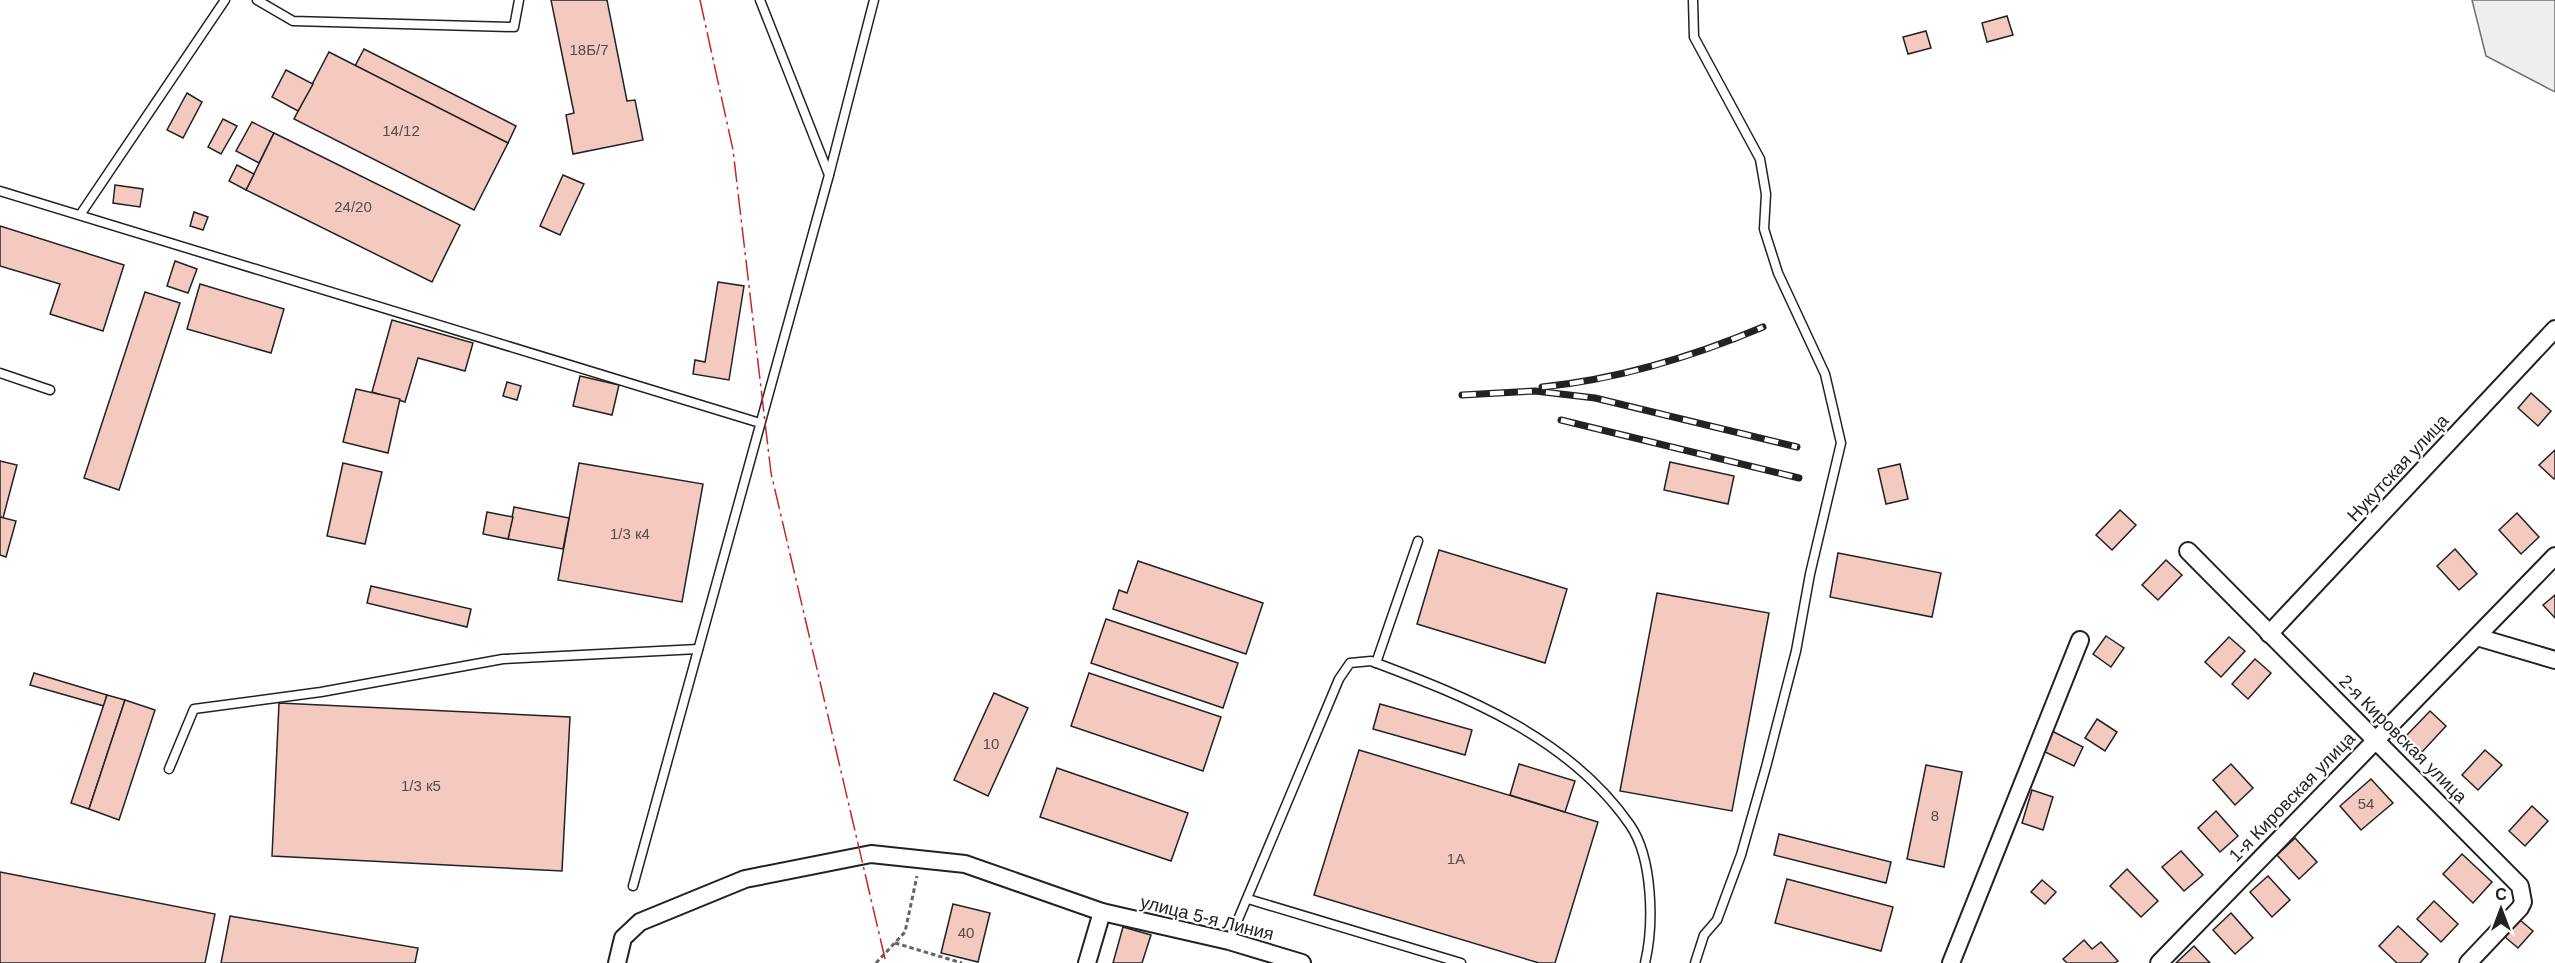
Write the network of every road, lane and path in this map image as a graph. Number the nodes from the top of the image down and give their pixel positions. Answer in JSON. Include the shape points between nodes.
{"nodes":[{"id":1,"x":225,"y":0,"type":"edge"},
{"id":2,"x":257,"y":0,"type":"edge"},
{"id":3,"x":519,"y":0,"type":"edge"},
{"id":4,"x":760,"y":0,"type":"edge"},
{"id":5,"x":874,"y":0,"type":"edge"},
{"id":6,"x":1693,"y":0,"type":"edge"},
{"id":7,"x":829,"y":175,"type":"junction"},
{"id":8,"x":0,"y":190,"type":"edge"},
{"id":9,"x":80,"y":215,"type":"junction"},
{"id":10,"x":2555,"y":329,"type":"edge"},
{"id":11,"x":0,"y":373,"type":"edge"},
{"id":12,"x":50,"y":390,"type":"dead end"},
{"id":13,"x":760,"y":423,"type":"junction"},
{"id":14,"x":1418,"y":541,"type":"dead end"},
{"id":15,"x":2188,"y":551,"type":"dead end"},
{"id":16,"x":2555,"y":556,"type":"edge"},
{"id":17,"x":2269,"y":634,"type":"junction"},
{"id":18,"x":2477,"y":637,"type":"junction"},
{"id":19,"x":2080,"y":640,"type":"dead end"},
{"id":20,"x":698,"y":649,"type":"junction"},
{"id":21,"x":2555,"y":660,"type":"edge"},
{"id":22,"x":1376,"y":663,"type":"junction"},
{"id":23,"x":2375,"y":739,"type":"junction"},
{"id":24,"x":169,"y":769,"type":"dead end"},
{"id":25,"x":920,"y":860,"type":"junction"},
{"id":26,"x":633,"y":886,"type":"dead end"},
{"id":27,"x":1248,"y":899,"type":"junction"},
{"id":28,"x":1102,"y":912,"type":"junction"},
{"id":29,"x":1229,"y":941,"type":"junction"},
{"id":30,"x":895,"y":943,"type":"junction"},
{"id":31,"x":617,"y":963,"type":"edge"},
{"id":32,"x":876,"y":963,"type":"edge"},
{"id":33,"x":962,"y":963,"type":"edge"},
{"id":34,"x":1088,"y":963,"type":"edge"},
{"id":35,"x":1302,"y":963,"type":"edge"},
{"id":36,"x":1461,"y":963,"type":"edge"},
{"id":37,"x":1645,"y":963,"type":"edge"},
{"id":38,"x":1695,"y":963,"type":"edge"},
{"id":39,"x":1951,"y":963,"type":"edge"},
{"id":40,"x":2159,"y":963,"type":"edge"},
{"id":41,"x":2468,"y":963,"type":"edge"}],
"edges":[{"from":1,"to":9,"type":"lane"},
{"from":2,"to":3,"type":"lane","via":[[292,21],[514,27]]},
{"from":4,"to":7,"type":"lane"},
{"from":5,"to":7,"type":"lane"},
{"from":6,"to":38,"type":"lane","via":[[1694,37],[1760,159],[1766,194],[1764,229],[1778,273],[1825,374],[1841,443],[1796,651],[1763,778],[1717,920],[1704,934]]},
{"from":7,"to":13,"type":"lane"},
{"from":8,"to":9,"type":"lane"},
{"from":9,"to":13,"type":"lane"},
{"from":10,"to":17,"type":"street","name":"Нукутская улица"},
{"from":11,"to":12,"type":"lane"},
{"from":13,"to":20,"type":"lane"},
{"from":14,"to":22,"type":"lane"},
{"from":15,"to":17,"type":"street","name":"2-я Кировская улица"},
{"from":16,"to":18,"type":"street","name":"1-я Кировская улица"},
{"from":17,"to":23,"type":"street","name":"2-я Кировская улица"},
{"from":18,"to":21,"type":"street"},
{"from":18,"to":23,"type":"street","name":"1-я Кировская улица"},
{"from":19,"to":39,"type":"street"},
{"from":20,"to":24,"type":"lane","via":[[503,659],[321,692],[194,709]]},
{"from":20,"to":26,"type":"lane"},
{"from":22,"to":27,"type":"lane","via":[[1362,660],[1344,669]]},
{"from":22,"to":37,"type":"lane","via":[[1480,705],[1522,727],[1598,788],[1631,826],[1645,863],[1652,920]]},
{"from":23,"to":40,"type":"street","name":"1-я Кировская улица"},
{"from":23,"to":41,"type":"street","name":"2-я Кировская улица","via":[[2520,886],[2520,908]]},
{"from":25,"to":28,"type":"street","name":"улица 5-я Линия","via":[[965,864]]},
{"from":25,"to":30,"type":"path","via":[[905,932]]},
{"from":25,"to":31,"type":"street","name":"улица 5-я Линия","via":[[871,854],[745,879],[640,922],[623,938]]},
{"from":27,"to":29,"type":"lane"},
{"from":27,"to":36,"type":"lane"},
{"from":28,"to":29,"type":"street","name":"улица 5-я Линия"},
{"from":28,"to":34,"type":"street"},
{"from":29,"to":35,"type":"street","name":"улица 5-я Линия"},
{"from":30,"to":32,"type":"path"},
{"from":30,"to":33,"type":"path"}]}
